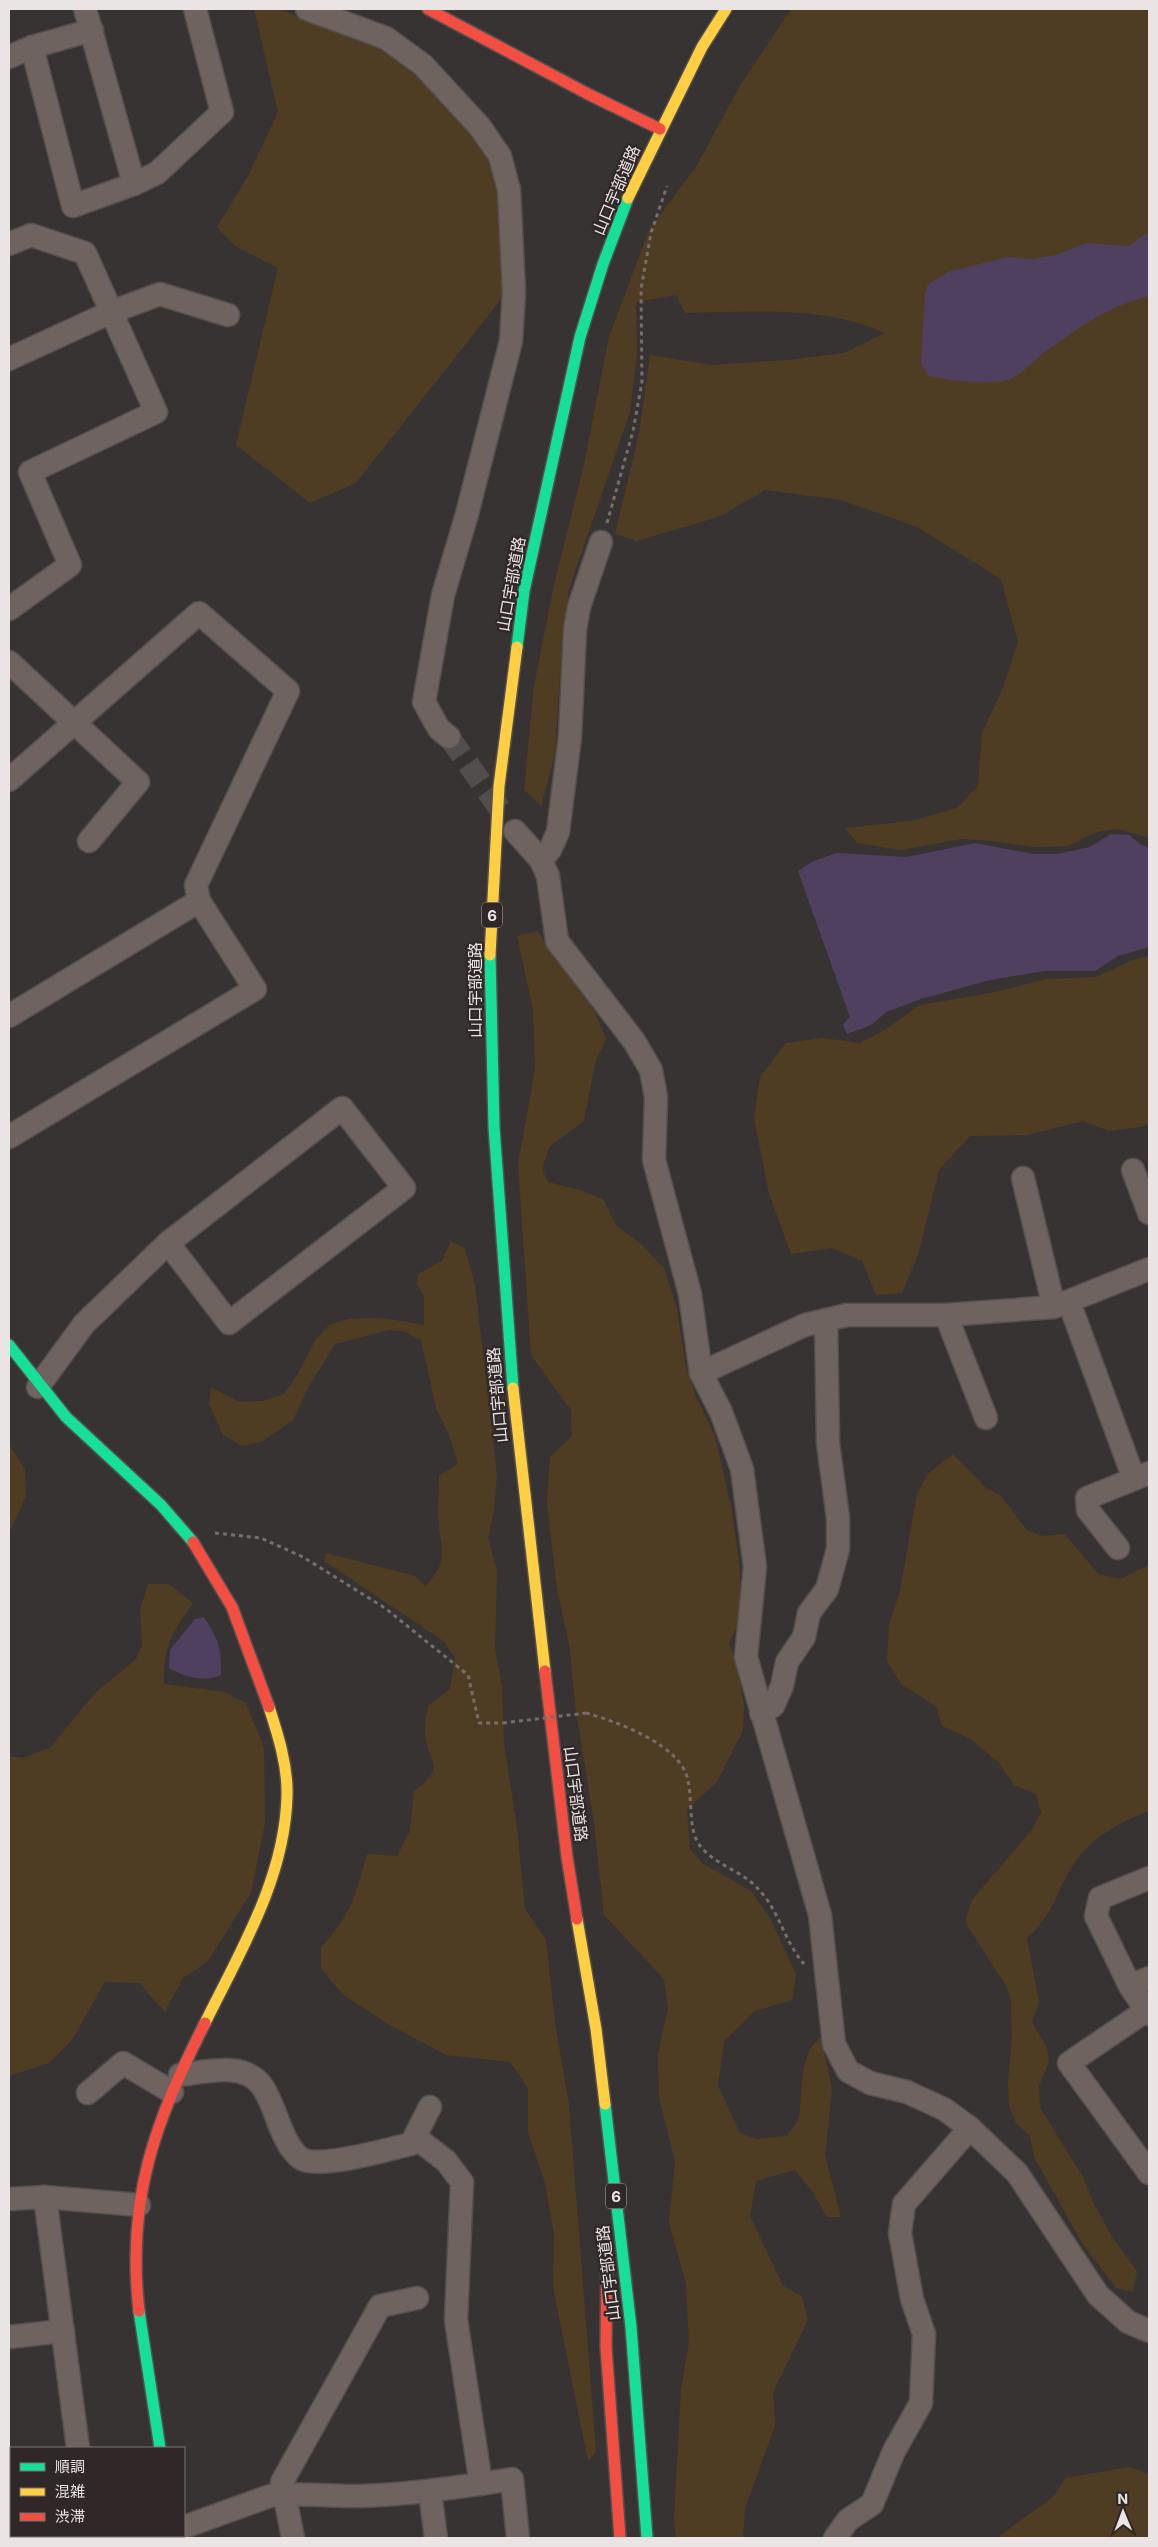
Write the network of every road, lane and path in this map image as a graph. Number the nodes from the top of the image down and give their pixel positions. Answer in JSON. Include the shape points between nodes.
{"nodes":[{"id":1,"x":85,"y":9,"type":"edge"},
{"id":2,"x":195,"y":9,"type":"edge"},
{"id":3,"x":307,"y":9,"type":"edge"},
{"id":4,"x":428,"y":9,"type":"edge"},
{"id":5,"x":726,"y":9,"type":"edge"},
{"id":6,"x":92,"y":30,"type":"junction"},
{"id":7,"x":32,"y":47,"type":"junction"},
{"id":8,"x":9,"y":57,"type":"edge"},
{"id":9,"x":660,"y":129,"type":"junction"},
{"id":10,"x":134,"y":184,"type":"junction"},
{"id":11,"x":666,"y":186,"type":"dead end"},
{"id":12,"x":9,"y":244,"type":"edge"},
{"id":13,"x":111,"y":312,"type":"junction"},
{"id":14,"x":228,"y":314,"type":"dead end"},
{"id":15,"x":9,"y":359,"type":"edge"},
{"id":16,"x":601,"y":542,"type":"joint"},
{"id":17,"x":9,"y":609,"type":"edge"},
{"id":18,"x":9,"y":662,"type":"edge"},
{"id":19,"x":74,"y":723,"type":"junction"},
{"id":20,"x":449,"y":737,"type":"tunnel mouth"},
{"id":21,"x":9,"y":780,"type":"edge"},
{"id":22,"x":515,"y":832,"type":"tunnel mouth"},
{"id":23,"x":89,"y":841,"type":"dead end"},
{"id":24,"x":541,"y":860,"type":"junction"},
{"id":25,"x":199,"y":901,"type":"junction"},
{"id":26,"x":9,"y":1016,"type":"edge"},
{"id":27,"x":9,"y":1137,"type":"edge"},
{"id":28,"x":1132,"y":1170,"type":"dead end"},
{"id":29,"x":1023,"y":1178,"type":"dead end"},
{"id":30,"x":1149,"y":1212,"type":"edge"},
{"id":31,"x":168,"y":1244,"type":"junction"},
{"id":32,"x":1149,"y":1269,"type":"edge"},
{"id":33,"x":1061,"y":1305,"type":"junction"},
{"id":34,"x":946,"y":1314,"type":"junction"},
{"id":35,"x":826,"y":1320,"type":"junction"},
{"id":36,"x":9,"y":1345,"type":"edge"},
{"id":37,"x":701,"y":1373,"type":"junction"},
{"id":38,"x":38,"y":1387,"type":"junction"},
{"id":39,"x":986,"y":1418,"type":"dead end"},
{"id":40,"x":1142,"y":1476,"type":"edge"},
{"id":41,"x":186,"y":1534,"type":"junction"},
{"id":42,"x":1118,"y":1548,"type":"dead end"},
{"id":43,"x":761,"y":1713,"type":"junction"},
{"id":44,"x":567,"y":1856,"type":"junction"},
{"id":45,"x":1149,"y":1878,"type":"edge"},
{"id":46,"x":826,"y":1972,"type":"junction"},
{"id":47,"x":576,"y":1980,"type":"dead end"},
{"id":48,"x":1140,"y":1982,"type":"edge"},
{"id":49,"x":1148,"y":2012,"type":"edge"},
{"id":50,"x":176,"y":2083,"type":"junction"},
{"id":51,"x":88,"y":2093,"type":"dead end"},
{"id":52,"x":430,"y":2107,"type":"dead end"},
{"id":53,"x":970,"y":2128,"type":"junction"},
{"id":54,"x":415,"y":2137,"type":"junction"},
{"id":55,"x":1149,"y":2173,"type":"edge"},
{"id":56,"x":45,"y":2197,"type":"junction"},
{"id":57,"x":9,"y":2199,"type":"edge"},
{"id":58,"x":139,"y":2205,"type":"junction"},
{"id":59,"x":418,"y":2298,"type":"dead end"},
{"id":60,"x":631,"y":2327,"type":"junction"},
{"id":61,"x":63,"y":2331,"type":"junction"},
{"id":62,"x":1149,"y":2331,"type":"edge"},
{"id":63,"x":9,"y":2337,"type":"edge"},
{"id":64,"x":621,"y":2383,"type":"dead end"},
{"id":65,"x":651,"y":2433,"type":"dead end"},
{"id":66,"x":78,"y":2447,"type":"edge"},
{"id":67,"x":160,"y":2447,"type":"edge"},
{"id":68,"x":481,"y":2484,"type":"junction"},
{"id":69,"x":430,"y":2492,"type":"junction"},
{"id":70,"x":284,"y":2494,"type":"junction"},
{"id":71,"x":630,"y":2503,"type":"dead end"},
{"id":72,"x":185,"y":2527,"type":"edge"},
{"id":73,"x":293,"y":2538,"type":"edge"},
{"id":74,"x":436,"y":2538,"type":"edge"},
{"id":75,"x":518,"y":2538,"type":"edge"},
{"id":76,"x":620,"y":2538,"type":"edge"},
{"id":77,"x":631,"y":2538,"type":"edge"},
{"id":78,"x":647,"y":2538,"type":"edge"},
{"id":79,"x":835,"y":2538,"type":"edge"}],
"edges":[{"from":1,"to":6,"type":"street"},
{"from":2,"to":10,"type":"street","via":[[222,112],[156,173]]},
{"from":3,"to":20,"type":"street","via":[[386,38],[423,65],[459,103],[500,156],[510,190],[514,292],[511,341],[443,595],[424,702],[439,729]]},
{"from":4,"to":9,"type":"main road"},
{"from":5,"to":9,"type":"main road","name":"山口宇部道路","number":"6","via":[[702,47]]},
{"from":6,"to":7,"type":"street"},
{"from":6,"to":10,"type":"street"},
{"from":7,"to":8,"type":"street"},
{"from":7,"to":10,"type":"street","via":[[73,206]]},
{"from":9,"to":44,"type":"main road","name":"山口宇部道路","number":"6","via":[[633,185],[603,264],[580,338],[561,420],[524,591],[499,786],[493,875],[492,1047],[503,1274],[516,1432]]},
{"from":11,"to":16,"type":"path","via":[[651,233],[641,289],[642,356],[638,402],[618,488]]},
{"from":12,"to":13,"type":"street","via":[[31,235],[85,253]]},
{"from":13,"to":14,"type":"street","via":[[160,294]]},
{"from":13,"to":15,"type":"street"},
{"from":13,"to":17,"type":"street","via":[[156,412],[30,472],[70,565]]},
{"from":16,"to":24,"type":"street","via":[[579,607],[575,630],[570,737],[558,832],[550,850]]},
{"from":18,"to":19,"type":"street"},
{"from":19,"to":21,"type":"street"},
{"from":19,"to":23,"type":"street","via":[[138,782]]},
{"from":19,"to":25,"type":"street","via":[[198,614],[288,691],[196,885]]},
{"from":22,"to":24,"type":"street"},
{"from":24,"to":37,"type":"street","via":[[548,876],[557,941],[634,1041],[651,1070],[656,1097],[654,1160],[690,1294]]},
{"from":25,"to":26,"type":"street"},
{"from":25,"to":27,"type":"street","via":[[255,989]]},
{"from":28,"to":30,"type":"street"},
{"from":29,"to":33,"type":"street"},
{"from":31,"to":31,"type":"street","via":[[342,1108],[404,1188],[229,1323]]},
{"from":31,"to":38,"type":"street","via":[[84,1324]]},
{"from":32,"to":33,"type":"street"},
{"from":33,"to":34,"type":"street"},
{"from":33,"to":40,"type":"street"},
{"from":34,"to":35,"type":"street","via":[[847,1315]]},
{"from":34,"to":39,"type":"street"},
{"from":35,"to":37,"type":"street","via":[[805,1324]]},
{"from":35,"to":43,"type":"street","via":[[828,1443],[838,1518],[838,1549],[827,1589],[809,1613],[804,1637],[786,1662],[782,1686],[773,1706]]},
{"from":36,"to":38,"type":"main road"},
{"from":37,"to":43,"type":"street","via":[[722,1412],[742,1470],[756,1567],[746,1657]]},
{"from":38,"to":41,"type":"main road","via":[[88,1439],[163,1507]]},
{"from":40,"to":42,"type":"street","via":[[1087,1498],[1088,1510]]},
{"from":41,"to":46,"type":"path","bridge":true,"via":[[217,1533],[261,1538],[304,1556],[385,1608],[468,1675],[479,1723],[586,1713],[661,1745],[681,1762],[688,1780],[696,1840],[708,1854],[762,1893],[804,1964]]},
{"from":41,"to":50,"type":"main road","via":[[209,1564],[228,1599],[276,1730],[287,1795],[273,1878]]},
{"from":43,"to":46,"type":"street","via":[[820,1915]]},
{"from":44,"to":47,"type":"main road","name":"山口宇部道路","number":"6"},
{"from":44,"to":60,"type":"main road","name":"山口宇部道路","number":"6","via":[[596,2029]]},
{"from":45,"to":48,"type":"street","via":[[1100,1898],[1096,1916]]},
{"from":46,"to":53,"type":"street","via":[[834,2044],[848,2071],[870,2083],[907,2092],[944,2109]]},
{"from":48,"to":49,"type":"street"},
{"from":49,"to":55,"type":"street","via":[[1069,2063]]},
{"from":50,"to":51,"type":"street","via":[[123,2063]]},
{"from":50,"to":54,"type":"street","via":[[230,2071],[254,2077],[263,2087],[287,2142],[302,2159],[333,2161],[411,2144]]},
{"from":50,"to":58,"type":"main road","via":[[156,2129]]},
{"from":52,"to":54,"type":"street"},
{"from":53,"to":62,"type":"street","via":[[1017,2173],[1098,2295],[1128,2322]]},
{"from":53,"to":79,"type":"street","via":[[904,2204],[900,2233],[912,2299],[924,2334],[922,2403],[894,2451],[872,2504],[848,2520]]},
{"from":54,"to":68,"type":"street","via":[[446,2161],[462,2182],[456,2320]]},
{"from":56,"to":57,"type":"street"},
{"from":56,"to":58,"type":"street"},
{"from":56,"to":61,"type":"street"},
{"from":58,"to":67,"type":"main road","via":[[134,2255],[137,2314]]},
{"from":59,"to":70,"type":"street","via":[[380,2306],[282,2482]]},
{"from":60,"to":65,"type":"main road"},
{"from":60,"to":78,"type":"main road","name":"山口宇部道路","number":"6"},
{"from":61,"to":63,"type":"street"},
{"from":61,"to":66,"type":"street"},
{"from":64,"to":76,"type":"main road","name":"山口宇部道路","via":[[606,2242],[606,2347]]},
{"from":68,"to":69,"type":"street"},
{"from":68,"to":75,"type":"street","via":[[512,2479]]},
{"from":69,"to":70,"type":"street","via":[[360,2496]]},
{"from":69,"to":74,"type":"street"},
{"from":70,"to":72,"type":"street"},
{"from":70,"to":73,"type":"street"},
{"from":71,"to":77,"type":"main road"}]}
